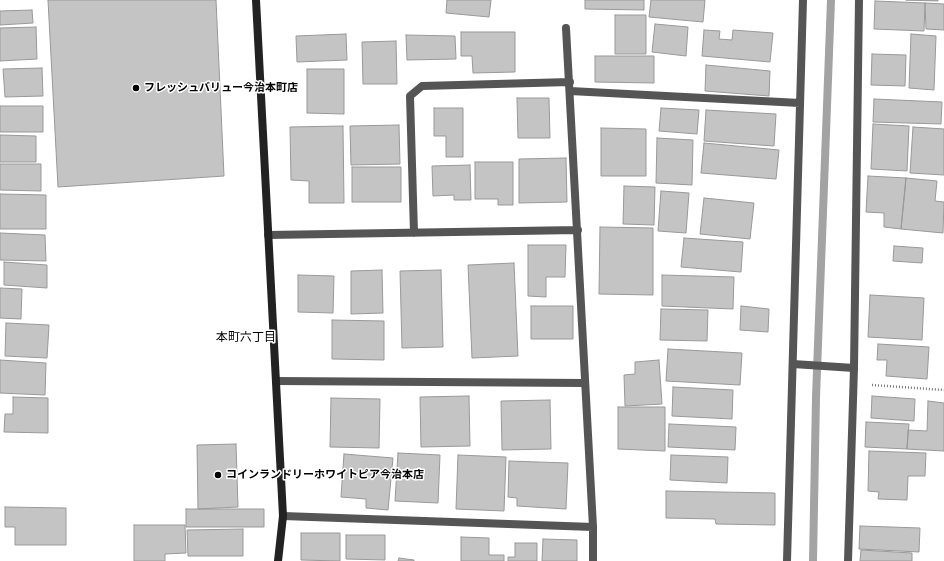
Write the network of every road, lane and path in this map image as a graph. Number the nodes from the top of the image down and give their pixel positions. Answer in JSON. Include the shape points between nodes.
{"nodes":[{"id":1,"x":256,"y":0,"type":"edge"},
{"id":2,"x":803,"y":0,"type":"edge"},
{"id":3,"x":859,"y":0,"type":"edge"},
{"id":4,"x":566,"y":28,"type":"dead end"},
{"id":5,"x":570,"y":82,"type":"junction"},
{"id":6,"x":570,"y":91,"type":"junction"},
{"id":7,"x":800,"y":103,"type":"junction"},
{"id":8,"x":578,"y":230,"type":"junction"},
{"id":9,"x":414,"y":233,"type":"junction"},
{"id":10,"x":268,"y":235,"type":"junction"},
{"id":11,"x":796,"y":364,"type":"junction"},
{"id":12,"x":854,"y":368,"type":"junction"},
{"id":13,"x":276,"y":382,"type":"junction"},
{"id":14,"x":585,"y":384,"type":"junction"},
{"id":15,"x":854,"y":384,"type":"junction"},
{"id":16,"x":944,"y":390,"type":"edge"},
{"id":17,"x":283,"y":516,"type":"junction"},
{"id":18,"x":593,"y":527,"type":"junction"},
{"id":19,"x":278,"y":561,"type":"edge"},
{"id":20,"x":593,"y":561,"type":"edge"},
{"id":21,"x":787,"y":561,"type":"edge"},
{"id":22,"x":848,"y":561,"type":"edge"}],
"edges":[{"from":1,"to":10,"type":"street"},
{"from":2,"to":7,"type":"street"},
{"from":3,"to":12,"type":"street"},
{"from":4,"to":5,"type":"street"},
{"from":5,"to":6,"type":"street"},
{"from":5,"to":9,"type":"street","via":[[422,86],[410,96]]},
{"from":6,"to":7,"type":"street"},
{"from":6,"to":8,"type":"street"},
{"from":7,"to":11,"type":"street"},
{"from":8,"to":9,"type":"street"},
{"from":8,"to":14,"type":"street"},
{"from":9,"to":10,"type":"street"},
{"from":10,"to":13,"type":"street"},
{"from":11,"to":12,"type":"street"},
{"from":11,"to":21,"type":"street"},
{"from":12,"to":15,"type":"street"},
{"from":13,"to":14,"type":"street"},
{"from":13,"to":17,"type":"street"},
{"from":14,"to":18,"type":"street"},
{"from":15,"to":16,"type":"path"},
{"from":15,"to":22,"type":"street"},
{"from":17,"to":18,"type":"street"},
{"from":17,"to":19,"type":"street"},
{"from":18,"to":20,"type":"street"}]}
